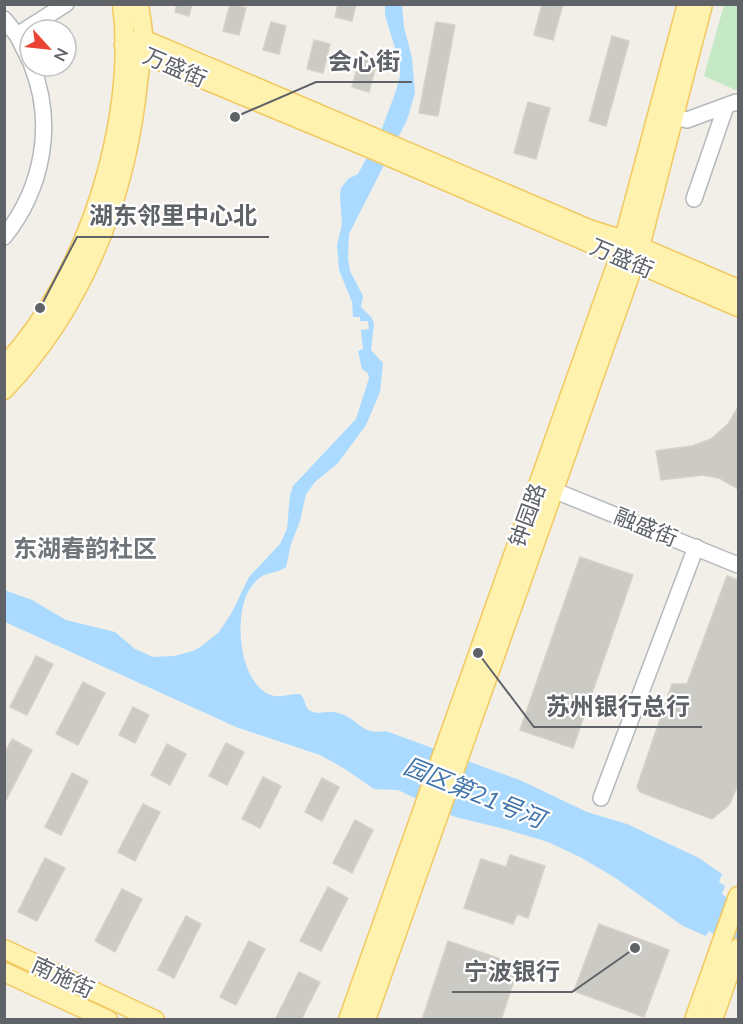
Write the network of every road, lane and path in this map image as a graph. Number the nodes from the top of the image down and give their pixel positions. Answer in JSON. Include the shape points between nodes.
{"nodes":[{"id":1,"x":66,"y":4,"type":"edge"},
{"id":2,"x":122,"y":4,"type":"edge"},
{"id":3,"x":139,"y":4,"type":"edge"},
{"id":4,"x":687,"y":4,"type":"edge"},
{"id":5,"x":703,"y":4,"type":"edge"},
{"id":6,"x":4,"y":19,"type":"edge"},
{"id":7,"x":17,"y":35,"type":"joint"},
{"id":8,"x":136,"y":46,"type":"junction"},
{"id":9,"x":35,"y":78,"type":"edge"},
{"id":10,"x":732,"y":105,"type":"edge"},
{"id":11,"x":674,"y":117,"type":"junction"},
{"id":12,"x":694,"y":199,"type":"dead end"},
{"id":13,"x":4,"y":237,"type":"edge"},
{"id":14,"x":629,"y":252,"type":"junction"},
{"id":15,"x":738,"y":289,"type":"edge"},
{"id":16,"x":738,"y":307,"type":"edge"},
{"id":17,"x":10,"y":364,"type":"edge"},
{"id":18,"x":4,"y":390,"type":"edge"},
{"id":19,"x":553,"y":490,"type":"junction"},
{"id":20,"x":696,"y":547,"type":"junction"},
{"id":21,"x":738,"y":565,"type":"edge"},
{"id":22,"x":453,"y":749,"type":"junction"},
{"id":23,"x":601,"y":798,"type":"dead end"},
{"id":24,"x":430,"y":813,"type":"junction"},
{"id":25,"x":738,"y":897,"type":"edge"},
{"id":26,"x":4,"y":949,"type":"edge"},
{"id":27,"x":732,"y":950,"type":"edge"},
{"id":28,"x":4,"y":972,"type":"edge"},
{"id":29,"x":108,"y":1020,"type":"edge"},
{"id":30,"x":155,"y":1020,"type":"edge"},
{"id":31,"x":348,"y":1020,"type":"edge"},
{"id":32,"x":366,"y":1020,"type":"edge"},
{"id":33,"x":694,"y":1020,"type":"edge"},
{"id":34,"x":713,"y":1020,"type":"edge"}],
"edges":[{"from":1,"to":7,"type":"street"},
{"from":2,"to":8,"type":"main road"},
{"from":3,"to":8,"type":"main road"},
{"from":4,"to":14,"type":"main road","name":"钟园路"},
{"from":5,"to":11,"type":"main road","name":"钟园路"},
{"from":6,"to":7,"type":"street"},
{"from":8,"to":14,"type":"main road","name":"万盛街"},
{"from":8,"to":17,"type":"main road","via":[[122,87],[114,139],[94,213],[64,282]]},
{"from":9,"to":13,"type":"street","via":[[42,105],[39,168],[29,198]]},
{"from":10,"to":11,"type":"street","via":[[687,120]]},
{"from":10,"to":12,"type":"street"},
{"from":11,"to":14,"type":"main road","name":"钟园路"},
{"from":14,"to":15,"type":"main road","name":"万盛街"},
{"from":14,"to":16,"type":"main road","name":"万盛街"},
{"from":14,"to":19,"type":"main road","name":"钟园路"},
{"from":14,"to":22,"type":"main road","name":"钟园路"},
{"from":17,"to":18,"type":"main road"},
{"from":19,"to":20,"type":"street","name":"融盛街"},
{"from":19,"to":22,"type":"main road","name":"钟园路"},
{"from":20,"to":21,"type":"street","name":"融盛街"},
{"from":20,"to":23,"type":"street"},
{"from":22,"to":24,"type":"main road","name":"钟园路"},
{"from":24,"to":31,"type":"main road","name":"钟园路"},
{"from":24,"to":32,"type":"main road","name":"钟园路"},
{"from":25,"to":27,"type":"main road"},
{"from":26,"to":30,"type":"main road","name":"南施街"},
{"from":27,"to":33,"type":"main road"},
{"from":27,"to":34,"type":"main road"},
{"from":28,"to":29,"type":"main road","name":"南施街"}]}
